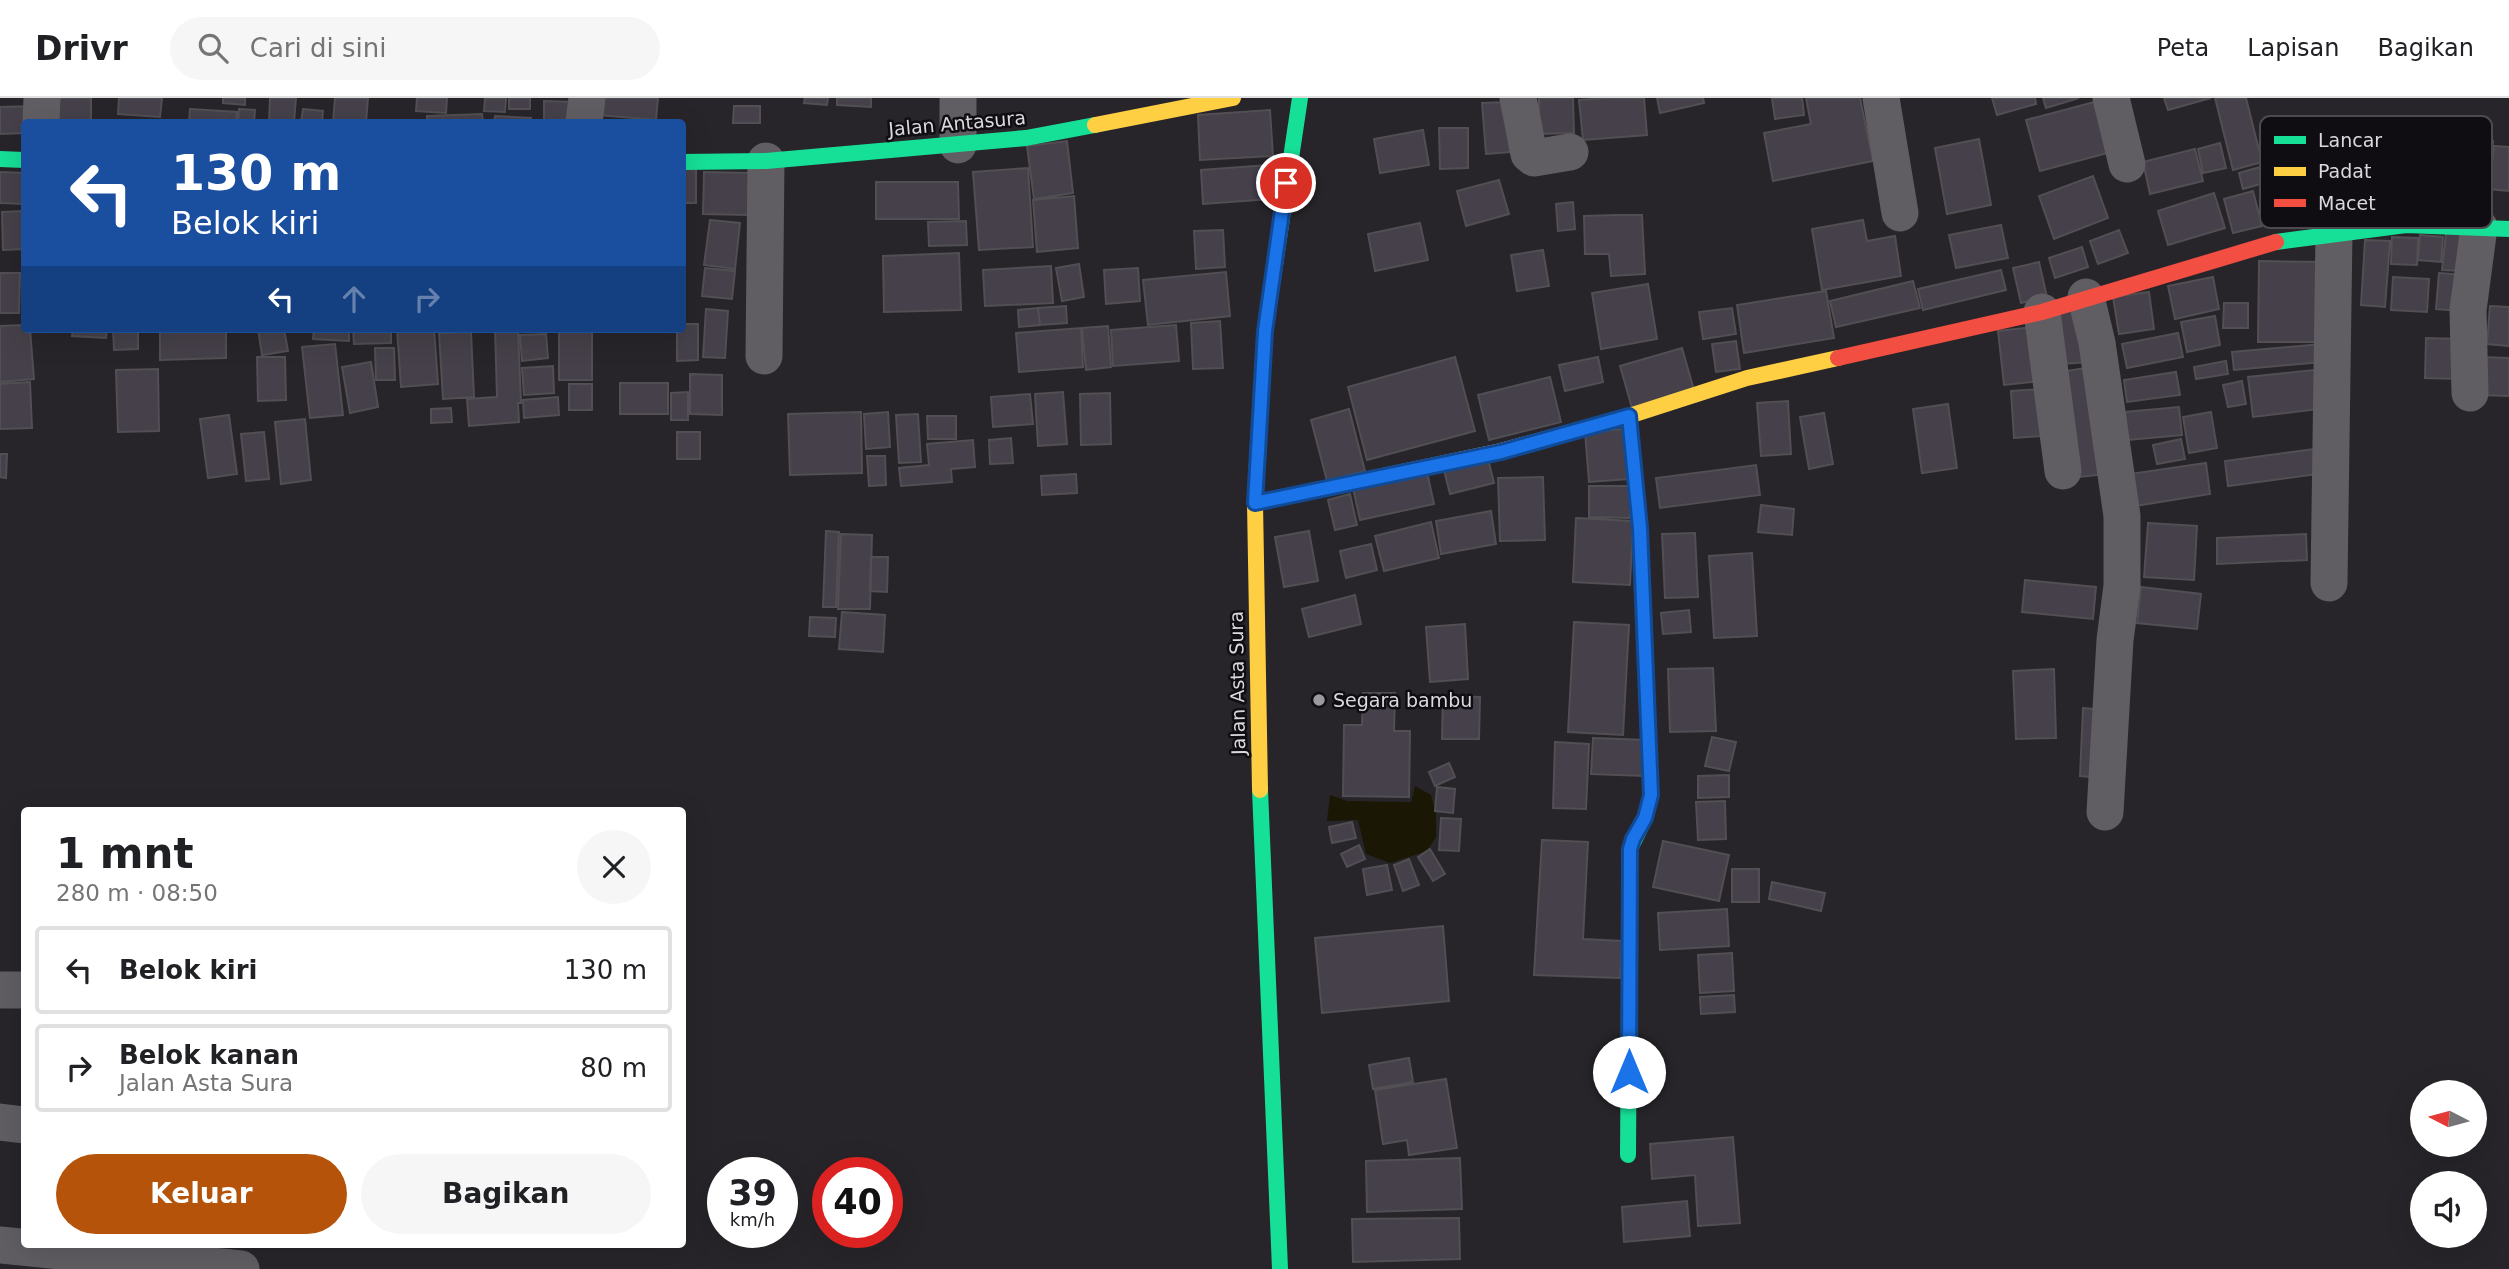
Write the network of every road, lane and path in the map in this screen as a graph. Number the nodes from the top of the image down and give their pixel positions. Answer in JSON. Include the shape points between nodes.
{"nodes":[{"id":1,"x":42,"y":98,"type":"edge"},
{"id":2,"x":587,"y":98,"type":"edge"},
{"id":3,"x":958,"y":98,"type":"edge"},
{"id":4,"x":1300,"y":98,"type":"edge"},
{"id":5,"x":1518,"y":98,"type":"edge"},
{"id":6,"x":1881,"y":98,"type":"edge"},
{"id":7,"x":2111,"y":98,"type":"edge"},
{"id":8,"x":1216,"y":99,"type":"edge"},
{"id":9,"x":41,"y":119,"type":"edge"},
{"id":10,"x":584,"y":119,"type":"edge"},
{"id":11,"x":958,"y":145,"type":"junction"},
{"id":12,"x":1570,"y":152,"type":"dead end"},
{"id":13,"x":0,"y":159,"type":"edge"},
{"id":14,"x":21,"y":160,"type":"edge"},
{"id":15,"x":766,"y":161,"type":"junction"},
{"id":16,"x":686,"y":162,"type":"edge"},
{"id":17,"x":2127,"y":164,"type":"dead end"},
{"id":18,"x":1900,"y":213,"type":"dead end"},
{"id":19,"x":2375,"y":228,"type":"edge"},
{"id":20,"x":2494,"y":228,"type":"edge"},
{"id":21,"x":2334,"y":232,"type":"junction"},
{"id":22,"x":2086,"y":297,"type":"junction"},
{"id":23,"x":2042,"y":312,"type":"junction"},
{"id":24,"x":764,"y":356,"type":"dead end"},
{"id":25,"x":2470,"y":393,"type":"dead end"},
{"id":26,"x":1629,"y":416,"type":"junction"},
{"id":27,"x":2063,"y":471,"type":"dead end"},
{"id":28,"x":1255,"y":503,"type":"junction"},
{"id":29,"x":2329,"y":583,"type":"dead end"},
{"id":30,"x":2105,"y":812,"type":"dead end"},
{"id":31,"x":0,"y":990,"type":"edge"},
{"id":32,"x":21,"y":990,"type":"edge"},
{"id":33,"x":0,"y":1122,"type":"edge"},
{"id":34,"x":21,"y":1125,"type":"edge"},
{"id":35,"x":1628,"y":1155,"type":"dead end"},
{"id":36,"x":0,"y":1245,"type":"edge"},
{"id":37,"x":21,"y":1247,"type":"edge"},
{"id":38,"x":30,"y":1248,"type":"edge"},
{"id":39,"x":241,"y":1269,"type":"edge"},
{"id":40,"x":1280,"y":1269,"type":"edge"}],
"edges":[{"from":1,"to":9,"type":"street"},
{"from":2,"to":10,"type":"street"},
{"from":3,"to":11,"type":"street"},
{"from":4,"to":28,"type":"street","name":"Jalan Asta Sura","via":[[1265,331]]},
{"from":5,"to":12,"type":"street","via":[[1529,154],[1534,158]]},
{"from":6,"to":18,"type":"street"},
{"from":7,"to":17,"type":"street"},
{"from":8,"to":11,"type":"street","name":"Jalan Antasura","via":[[1068,132]]},
{"from":11,"to":15,"type":"street","name":"Jalan Antasura"},
{"from":13,"to":14,"type":"street"},
{"from":15,"to":16,"type":"street","name":"Jalan Antasura"},
{"from":15,"to":24,"type":"street"},
{"from":19,"to":21,"type":"street"},
{"from":20,"to":25,"type":"street","via":[[2468,310]]},
{"from":21,"to":22,"type":"street","via":[[2286,239]]},
{"from":21,"to":29,"type":"street"},
{"from":22,"to":23,"type":"street"},
{"from":22,"to":30,"type":"street","via":[[2117,470],[2123,551]]},
{"from":23,"to":26,"type":"street","via":[[1747,378]]},
{"from":23,"to":27,"type":"street"},
{"from":26,"to":28,"type":"street","via":[[1501,452]]},
{"from":26,"to":35,"type":"street","via":[[1640,528],[1651,795],[1630,849]]},
{"from":28,"to":40,"type":"street","name":"Jalan Asta Sura","via":[[1264,908]]},
{"from":31,"to":32,"type":"street"},
{"from":33,"to":34,"type":"street"},
{"from":36,"to":37,"type":"street"},
{"from":38,"to":39,"type":"street"}]}
